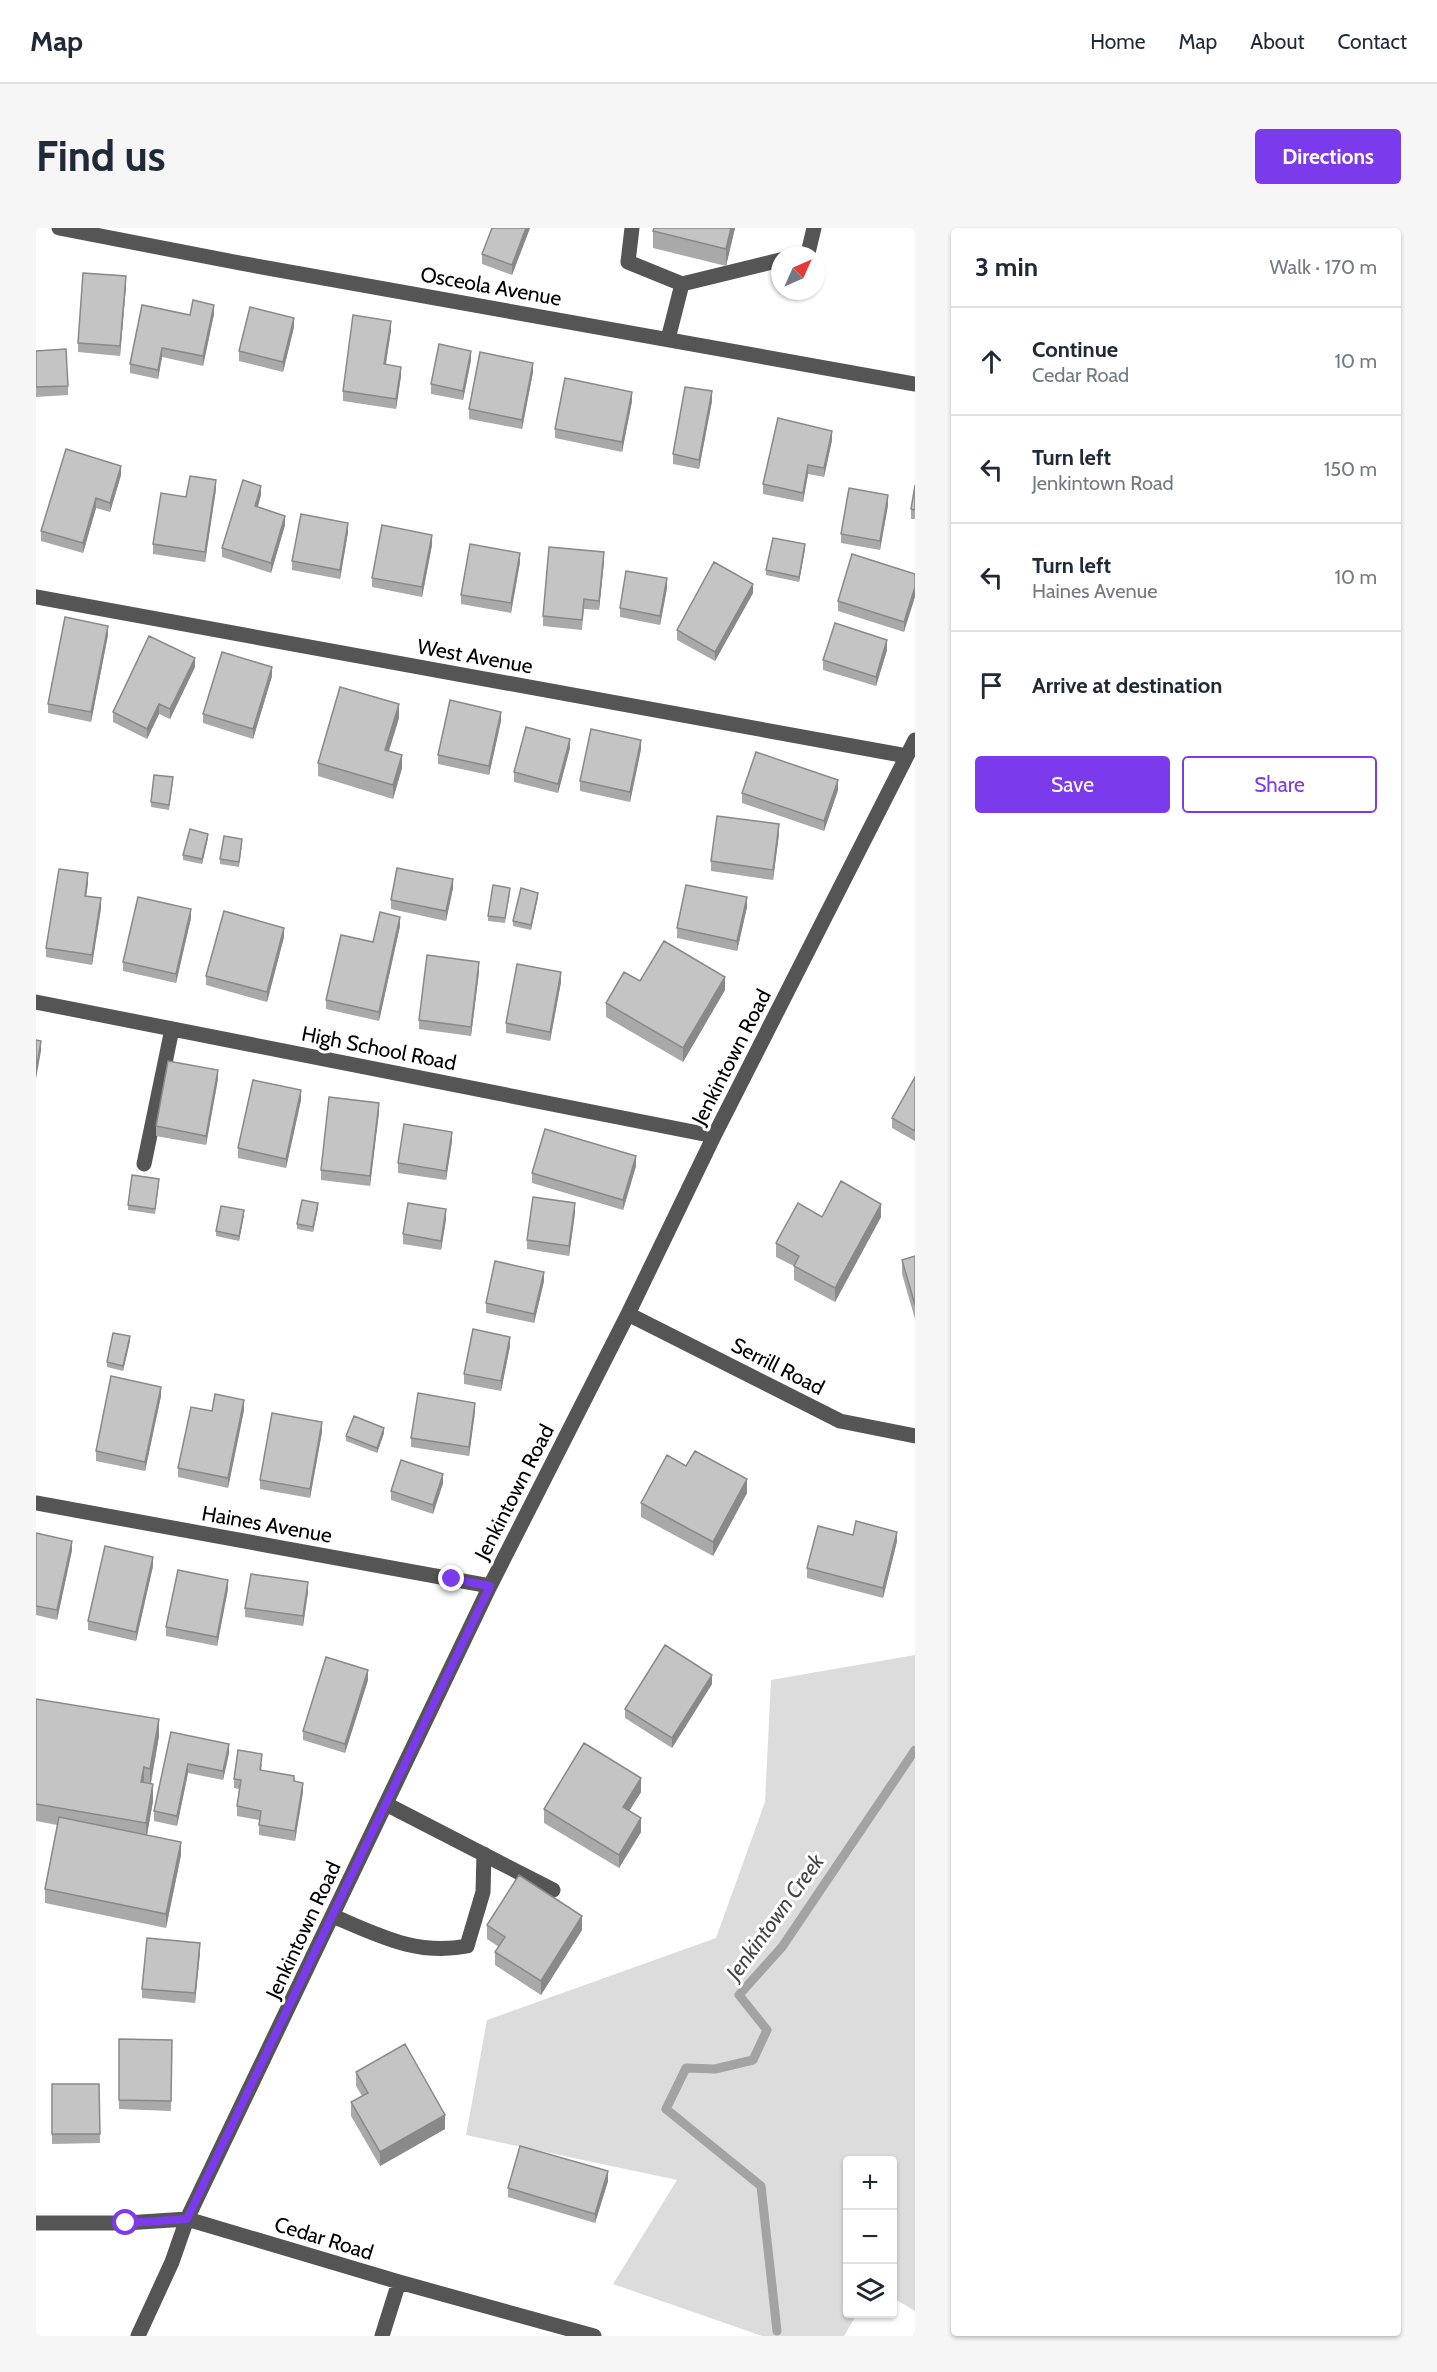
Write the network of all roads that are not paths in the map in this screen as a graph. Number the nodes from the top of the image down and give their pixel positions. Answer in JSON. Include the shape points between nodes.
{"nodes":[{"id":1,"x":59,"y":228,"type":"edge"},
{"id":2,"x":632,"y":228,"type":"edge"},
{"id":3,"x":814,"y":228,"type":"edge"},
{"id":4,"x":810,"y":246,"type":"edge"},
{"id":5,"x":771,"y":262,"type":"edge"},
{"id":6,"x":682,"y":284,"type":"junction"},
{"id":7,"x":668,"y":339,"type":"junction"},
{"id":8,"x":915,"y":384,"type":"edge"},
{"id":9,"x":36,"y":597,"type":"edge"},
{"id":10,"x":915,"y":740,"type":"edge"},
{"id":11,"x":907,"y":756,"type":"junction"},
{"id":12,"x":36,"y":1002,"type":"edge"},
{"id":13,"x":172,"y":1029,"type":"junction"},
{"id":14,"x":714,"y":1136,"type":"junction"},
{"id":15,"x":144,"y":1164,"type":"dead end"},
{"id":16,"x":628,"y":1314,"type":"junction"},
{"id":17,"x":915,"y":1436,"type":"edge"},
{"id":18,"x":36,"y":1503,"type":"edge"},
{"id":19,"x":490,"y":1586,"type":"junction"},
{"id":20,"x":386,"y":1804,"type":"junction"},
{"id":21,"x":484,"y":1854,"type":"junction"},
{"id":22,"x":554,"y":1890,"type":"dead end"},
{"id":23,"x":333,"y":1916,"type":"junction"},
{"id":24,"x":187,"y":2219,"type":"junction"},
{"id":25,"x":36,"y":2223,"type":"edge"},
{"id":26,"x":399,"y":2283,"type":"junction"},
{"id":27,"x":138,"y":2336,"type":"edge"},
{"id":28,"x":382,"y":2336,"type":"edge"},
{"id":29,"x":594,"y":2336,"type":"edge"}],
"edges":[{"from":1,"to":7,"type":"street","name":"Osceola Avenue"},
{"from":2,"to":6,"type":"street","via":[[628,261]]},
{"from":3,"to":4,"type":"street"},
{"from":5,"to":6,"type":"street"},
{"from":6,"to":7,"type":"street"},
{"from":7,"to":8,"type":"street","name":"Osceola Avenue"},
{"from":9,"to":11,"type":"street","name":"West Avenue"},
{"from":10,"to":11,"type":"street","name":"Jenkintown Road"},
{"from":11,"to":14,"type":"street","name":"Jenkintown Road"},
{"from":12,"to":13,"type":"street","name":"High School Road"},
{"from":13,"to":14,"type":"street","name":"High School Road"},
{"from":13,"to":15,"type":"street"},
{"from":14,"to":16,"type":"street","name":"Jenkintown Road"},
{"from":16,"to":17,"type":"street","name":"Serrill Road","via":[[840,1421]]},
{"from":16,"to":19,"type":"street","name":"Jenkintown Road"},
{"from":18,"to":19,"type":"street","name":"Haines Avenue"},
{"from":19,"to":20,"type":"street","name":"Jenkintown Road"},
{"from":20,"to":21,"type":"street"},
{"from":20,"to":23,"type":"street","name":"Jenkintown Road"},
{"from":21,"to":22,"type":"street"},
{"from":21,"to":23,"type":"street","via":[[483,1892],[467,1946],[448,1950],[396,1943]]},
{"from":23,"to":24,"type":"street","name":"Jenkintown Road"},
{"from":24,"to":25,"type":"street","name":"Cedar Road"},
{"from":24,"to":26,"type":"street","name":"Cedar Road"},
{"from":24,"to":27,"type":"street","name":"Jenkintown Road"},
{"from":26,"to":28,"type":"street"},
{"from":26,"to":29,"type":"street","name":"Cedar Road"}]}
